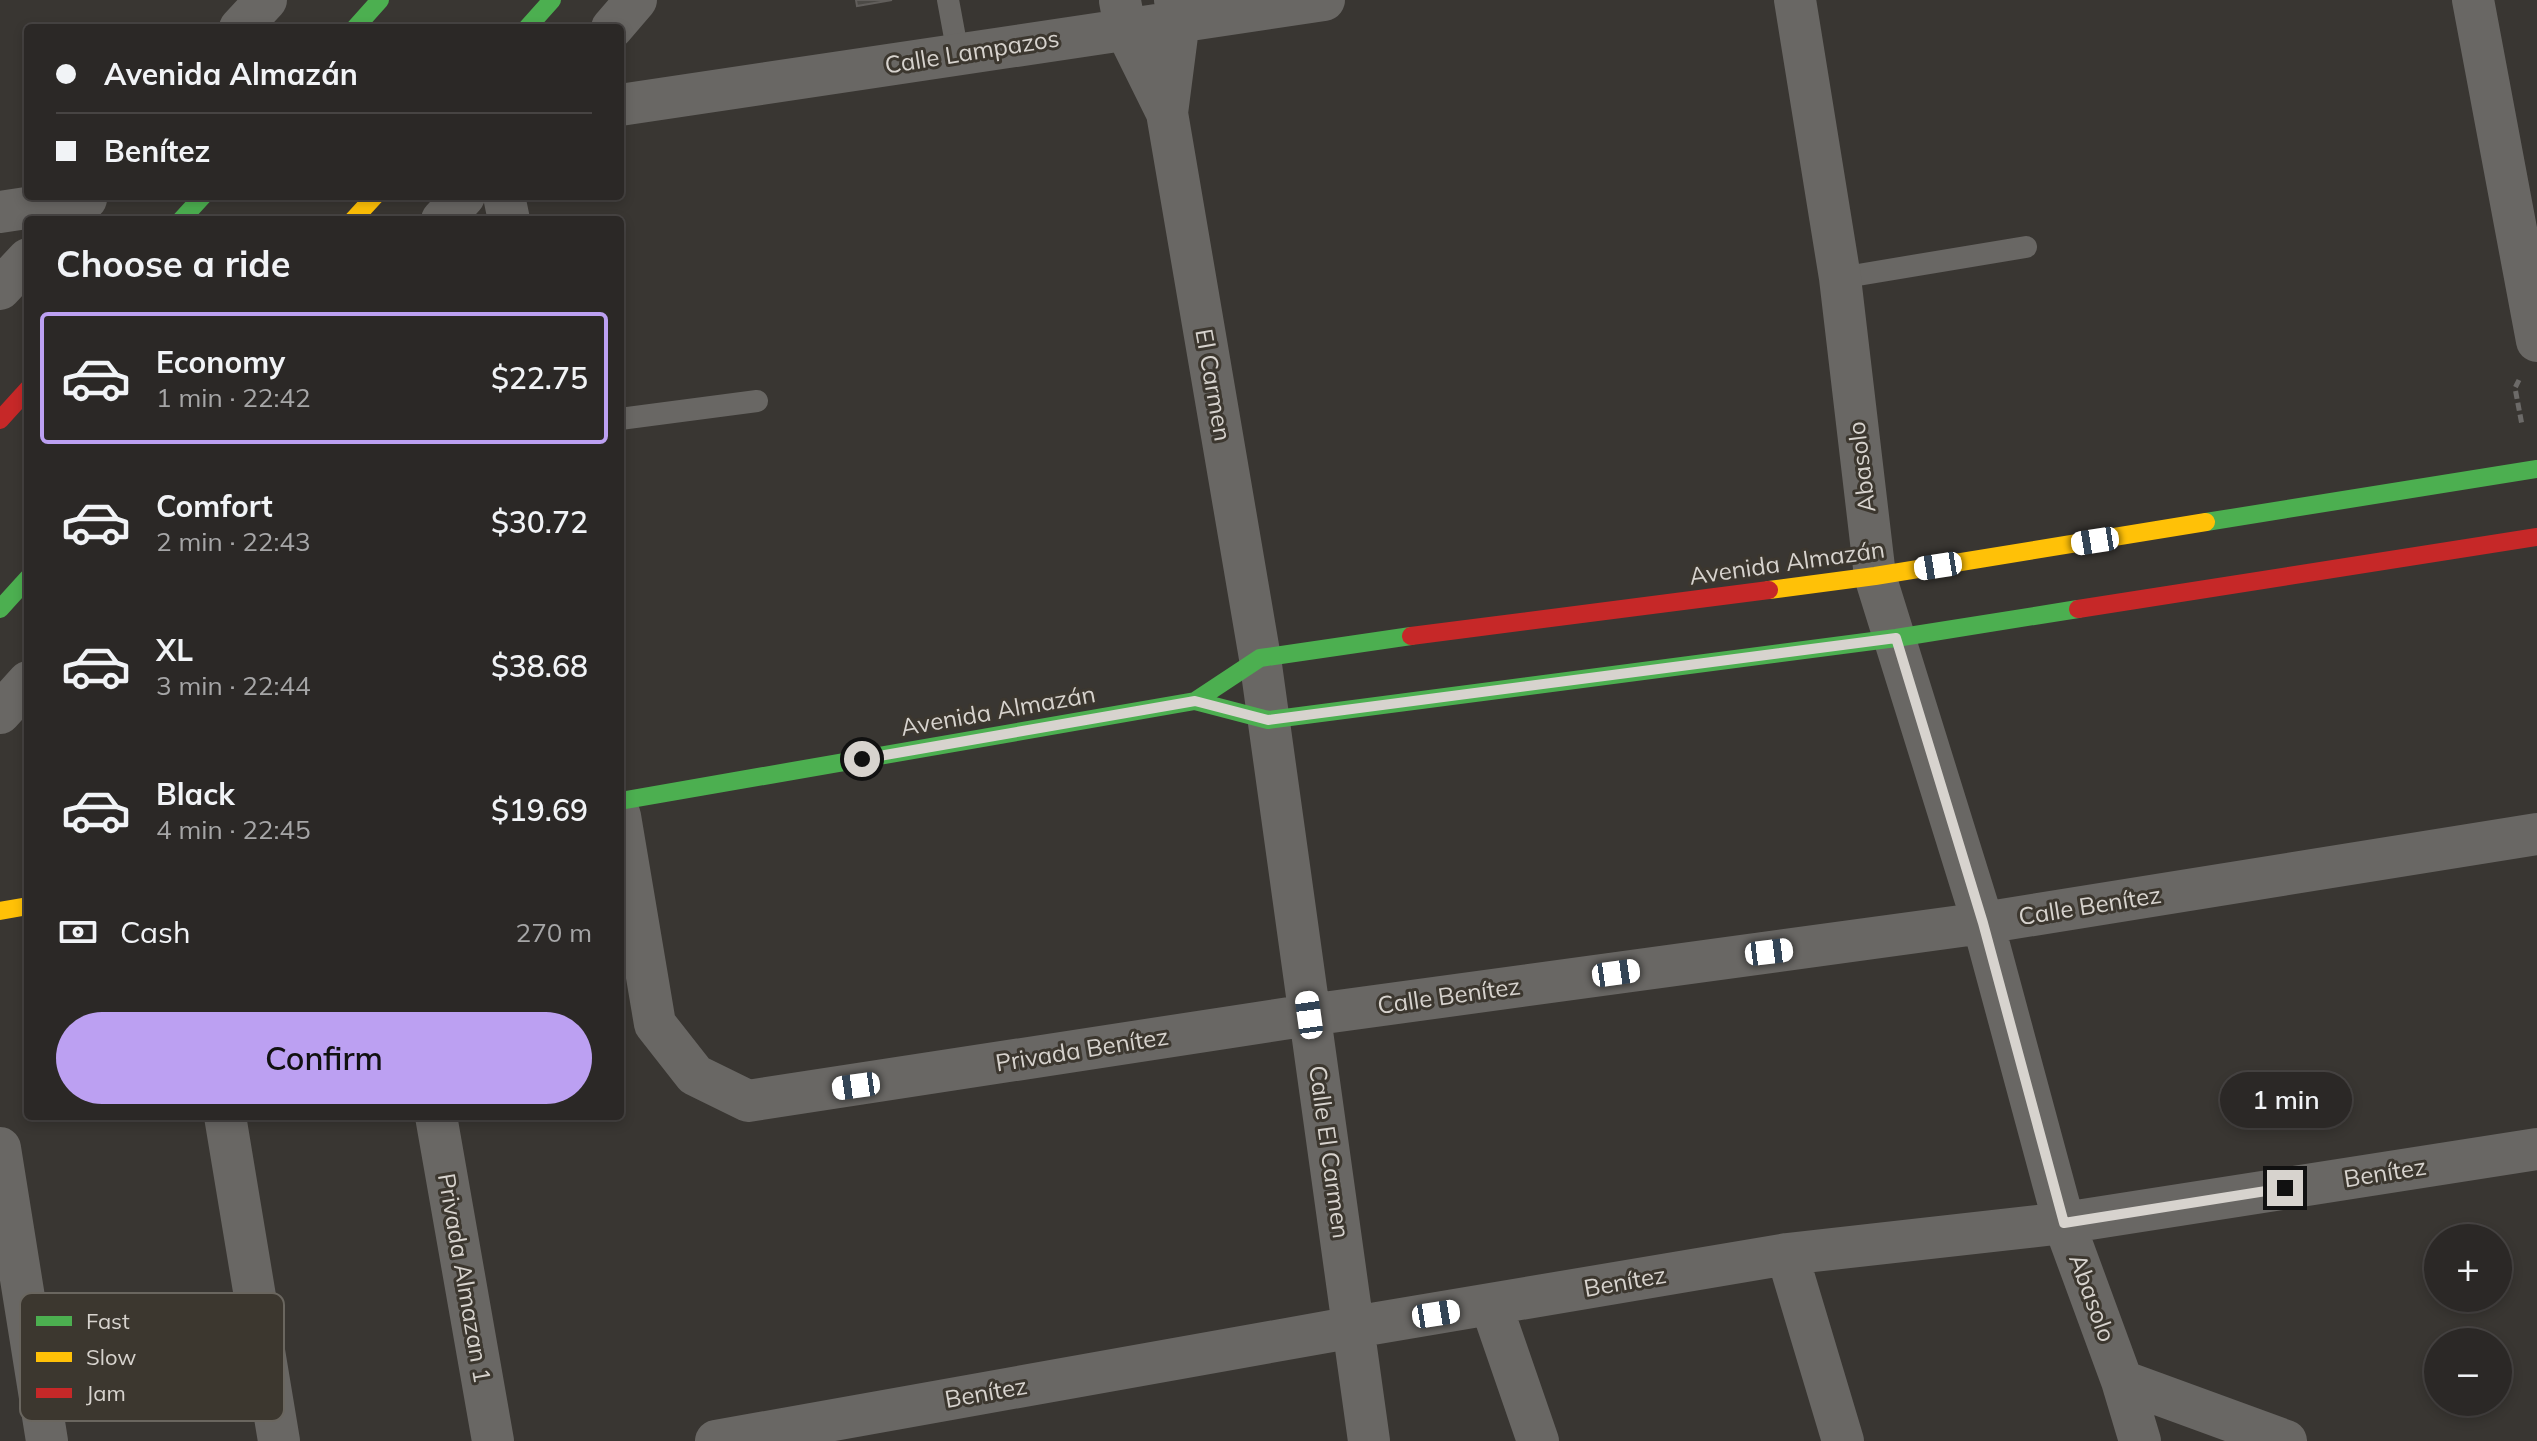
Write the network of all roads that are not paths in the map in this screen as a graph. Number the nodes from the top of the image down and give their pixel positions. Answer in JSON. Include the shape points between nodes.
{"nodes":[{"id":1,"x":266,"y":0,"type":"edge"},
{"id":2,"x":380,"y":0,"type":"edge"},
{"id":3,"x":552,"y":0,"type":"edge"},
{"id":4,"x":636,"y":0,"type":"edge"},
{"id":5,"x":948,"y":0,"type":"edge"},
{"id":6,"x":1324,"y":0,"type":"edge"},
{"id":7,"x":1795,"y":0,"type":"edge"},
{"id":8,"x":2473,"y":0,"type":"edge"},
{"id":9,"x":1177,"y":10,"type":"edge"},
{"id":10,"x":1122,"y":14,"type":"edge"},
{"id":11,"x":244,"y":24,"type":"edge"},
{"id":12,"x":359,"y":24,"type":"edge"},
{"id":13,"x":531,"y":24,"type":"edge"},
{"id":14,"x":615,"y":24,"type":"edge"},
{"id":15,"x":958,"y":54,"type":"junction"},
{"id":16,"x":624,"y":104,"type":"edge"},
{"id":17,"x":1167,"y":113,"type":"junction"},
{"id":18,"x":199,"y":200,"type":"edge"},
{"id":19,"x":371,"y":200,"type":"edge"},
{"id":20,"x":460,"y":200,"type":"edge"},
{"id":21,"x":80,"y":205,"type":"edge"},
{"id":22,"x":0,"y":212,"type":"edge"},
{"id":23,"x":185,"y":216,"type":"edge"},
{"id":24,"x":357,"y":216,"type":"edge"},
{"id":25,"x":446,"y":216,"type":"edge"},
{"id":26,"x":2026,"y":247,"type":"dead end"},
{"id":27,"x":24,"y":263,"type":"edge"},
{"id":28,"x":1840,"y":278,"type":"junction"},
{"id":29,"x":0,"y":289,"type":"edge"},
{"id":30,"x":2537,"y":341,"type":"edge"},
{"id":31,"x":24,"y":393,"type":"edge"},
{"id":32,"x":757,"y":401,"type":"dead end"},
{"id":33,"x":624,"y":418,"type":"edge"},
{"id":34,"x":0,"y":420,"type":"edge"},
{"id":35,"x":2537,"y":469,"type":"edge"},
{"id":36,"x":2537,"y":537,"type":"edge"},
{"id":37,"x":1875,"y":576,"type":"junction"},
{"id":38,"x":24,"y":582,"type":"edge"},
{"id":39,"x":0,"y":609,"type":"edge"},
{"id":40,"x":1896,"y":638,"type":"junction"},
{"id":41,"x":1260,"y":658,"type":"junction"},
{"id":42,"x":24,"y":686,"type":"edge"},
{"id":43,"x":1195,"y":701,"type":"junction"},
{"id":44,"x":0,"y":713,"type":"edge"},
{"id":45,"x":1268,"y":720,"type":"junction"},
{"id":46,"x":624,"y":800,"type":"edge"},
{"id":47,"x":2537,"y":834,"type":"edge"},
{"id":48,"x":624,"y":840,"type":"edge"},
{"id":49,"x":24,"y":907,"type":"edge"},
{"id":50,"x":0,"y":911,"type":"edge"},
{"id":51,"x":1983,"y":923,"type":"junction"},
{"id":52,"x":1309,"y":1015,"type":"junction"},
{"id":53,"x":226,"y":1120,"type":"edge"},
{"id":54,"x":437,"y":1120,"type":"edge"},
{"id":55,"x":0,"y":1148,"type":"edge"},
{"id":56,"x":2537,"y":1149,"type":"edge"},
{"id":57,"x":2064,"y":1223,"type":"junction"},
{"id":58,"x":1787,"y":1254,"type":"junction"},
{"id":59,"x":23,"y":1293,"type":"edge"},
{"id":60,"x":254,"y":1293,"type":"edge"},
{"id":61,"x":1491,"y":1305,"type":"junction"},
{"id":62,"x":1354,"y":1327,"type":"junction"},
{"id":63,"x":2122,"y":1381,"type":"junction"},
{"id":64,"x":44,"y":1421,"type":"edge"},
{"id":65,"x":276,"y":1421,"type":"edge"},
{"id":66,"x":47,"y":1441,"type":"edge"},
{"id":67,"x":279,"y":1441,"type":"edge"},
{"id":68,"x":493,"y":1441,"type":"edge"},
{"id":69,"x":716,"y":1441,"type":"edge"},
{"id":70,"x":1369,"y":1441,"type":"edge"},
{"id":71,"x":1538,"y":1441,"type":"edge"},
{"id":72,"x":1843,"y":1441,"type":"edge"},
{"id":73,"x":2140,"y":1441,"type":"edge"},
{"id":74,"x":2286,"y":1441,"type":"edge"}],
"edges":[{"from":1,"to":11,"type":"street"},
{"from":2,"to":12,"type":"main road"},
{"from":3,"to":13,"type":"main road"},
{"from":4,"to":14,"type":"street"},
{"from":5,"to":15,"type":"lane"},
{"from":6,"to":9,"type":"street","name":"Calle Lampazos"},
{"from":7,"to":28,"type":"street","name":"Abasolo"},
{"from":8,"to":30,"type":"street"},
{"from":9,"to":10,"type":"street","name":"Calle Lampazos"},
{"from":9,"to":17,"type":"street","name":"El Carmen"},
{"from":10,"to":15,"type":"street","name":"Calle Lampazos"},
{"from":10,"to":17,"type":"street","name":"El Carmen"},
{"from":15,"to":16,"type":"street","name":"Calle Lampazos"},
{"from":17,"to":41,"type":"street","name":"El Carmen"},
{"from":18,"to":23,"type":"main road"},
{"from":19,"to":24,"type":"main road"},
{"from":20,"to":25,"type":"street"},
{"from":21,"to":22,"type":"street"},
{"from":26,"to":28,"type":"lane"},
{"from":27,"to":29,"type":"street"},
{"from":28,"to":37,"type":"street","name":"Abasolo"},
{"from":31,"to":34,"type":"main road"},
{"from":32,"to":33,"type":"lane"},
{"from":35,"to":37,"type":"main road","name":"Avenida Almazán"},
{"from":36,"to":40,"type":"main road","name":"Avenida Almazán"},
{"from":37,"to":40,"type":"street","name":"Abasolo"},
{"from":37,"to":41,"type":"main road","name":"Avenida Almazán"},
{"from":38,"to":39,"type":"main road"},
{"from":40,"to":45,"type":"main road","name":"Avenida Almazán"},
{"from":40,"to":51,"type":"street","name":"Abasolo"},
{"from":41,"to":43,"type":"main road","name":"Avenida Almazán"},
{"from":41,"to":45,"type":"street","name":"El Carmen"},
{"from":42,"to":44,"type":"street"},
{"from":43,"to":45,"type":"main road","name":"Avenida Almazán"},
{"from":43,"to":46,"type":"main road","name":"Avenida Almazán"},
{"from":45,"to":52,"type":"street","name":"Calle El Carmen"},
{"from":47,"to":51,"type":"street","name":"Calle Benítez"},
{"from":48,"to":52,"type":"street","name":"Privada Benítez","via":[[655,1024],[695,1075],[748,1101]]},
{"from":49,"to":50,"type":"main road"},
{"from":51,"to":52,"type":"street","name":"Calle Benítez"},
{"from":51,"to":57,"type":"street","name":"Abasolo"},
{"from":52,"to":62,"type":"street","name":"Calle El Carmen"},
{"from":53,"to":60,"type":"street"},
{"from":54,"to":68,"type":"street","name":"Privada Almazan 1"},
{"from":55,"to":59,"type":"street"},
{"from":56,"to":57,"type":"street","name":"Benítez"},
{"from":57,"to":58,"type":"street","name":"Benítez"},
{"from":57,"to":63,"type":"street","name":"Abasolo"},
{"from":58,"to":61,"type":"street","name":"Benítez"},
{"from":58,"to":72,"type":"street"},
{"from":61,"to":62,"type":"street","name":"Benítez"},
{"from":61,"to":71,"type":"street"},
{"from":62,"to":69,"type":"street","name":"Benítez"},
{"from":62,"to":70,"type":"street","name":"Calle El Carmen"},
{"from":63,"to":73,"type":"street","name":"Abasolo"},
{"from":63,"to":74,"type":"street"},
{"from":64,"to":66,"type":"street"},
{"from":65,"to":67,"type":"street"}]}
